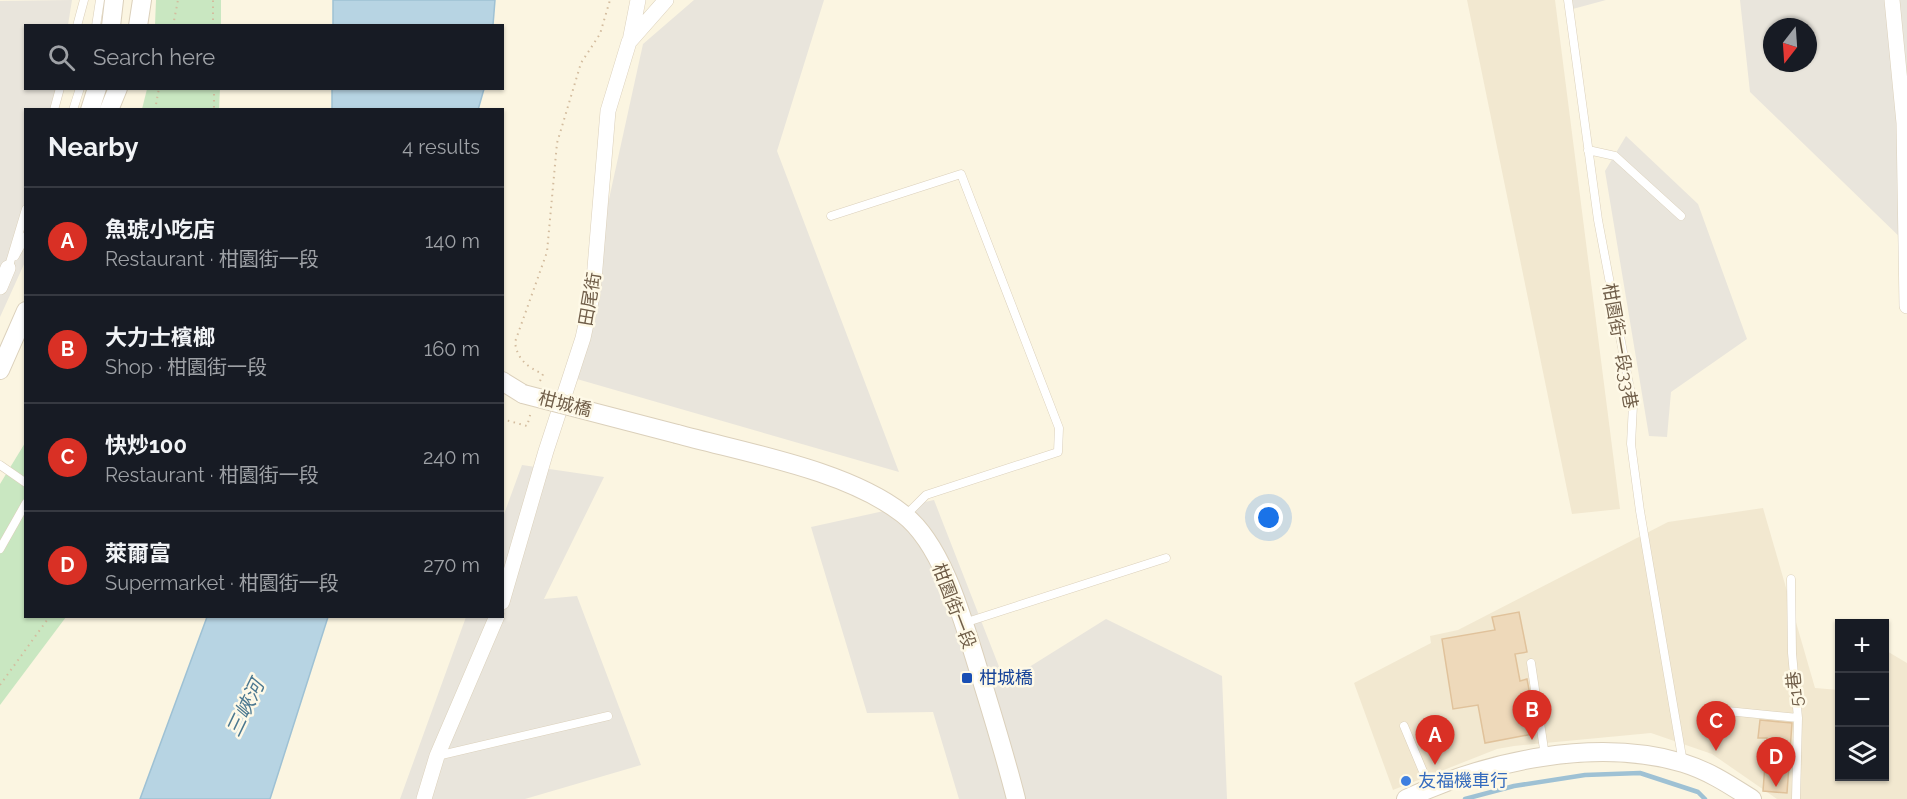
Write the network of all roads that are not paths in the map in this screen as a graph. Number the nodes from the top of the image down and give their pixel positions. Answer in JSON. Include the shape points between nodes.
{"nodes":[{"id":1,"x":84,"y":0,"type":"edge"},
{"id":2,"x":100,"y":0,"type":"edge"},
{"id":3,"x":114,"y":0,"type":"edge"},
{"id":4,"x":142,"y":0,"type":"edge"},
{"id":5,"x":638,"y":0,"type":"edge"},
{"id":6,"x":666,"y":0,"type":"edge"},
{"id":7,"x":1568,"y":0,"type":"edge"},
{"id":8,"x":1892,"y":0,"type":"edge"},
{"id":9,"x":78,"y":24,"type":"edge"},
{"id":10,"x":96,"y":24,"type":"edge"},
{"id":11,"x":111,"y":24,"type":"edge"},
{"id":12,"x":138,"y":24,"type":"edge"},
{"id":13,"x":629,"y":42,"type":"junction"},
{"id":14,"x":59,"y":90,"type":"edge"},
{"id":15,"x":79,"y":90,"type":"edge"},
{"id":16,"x":96,"y":90,"type":"edge"},
{"id":17,"x":117,"y":90,"type":"edge"},
{"id":18,"x":55,"y":108,"type":"edge"},
{"id":19,"x":74,"y":108,"type":"edge"},
{"id":20,"x":91,"y":108,"type":"edge"},
{"id":21,"x":110,"y":108,"type":"edge"},
{"id":22,"x":1588,"y":150,"type":"junction"},
{"id":23,"x":24,"y":214,"type":"edge"},
{"id":24,"x":831,"y":216,"type":"dead end"},
{"id":25,"x":1681,"y":216,"type":"dead end"},
{"id":26,"x":24,"y":239,"type":"edge"},
{"id":27,"x":4,"y":269,"type":"edge"},
{"id":28,"x":0,"y":287,"type":"edge"},
{"id":29,"x":0,"y":299,"type":"edge"},
{"id":30,"x":1907,"y":306,"type":"edge"},
{"id":31,"x":24,"y":316,"type":"edge"},
{"id":32,"x":0,"y":370,"type":"edge"},
{"id":33,"x":504,"y":382,"type":"edge"},
{"id":34,"x":504,"y":395,"type":"edge"},
{"id":35,"x":528,"y":399,"type":"junction"},
{"id":36,"x":677,"y":434,"type":"joint"},
{"id":37,"x":0,"y":465,"type":"edge"},
{"id":38,"x":24,"y":482,"type":"edge"},
{"id":39,"x":24,"y":507,"type":"edge"},
{"id":40,"x":905,"y":516,"type":"junction"},
{"id":41,"x":0,"y":549,"type":"edge"},
{"id":42,"x":1166,"y":558,"type":"dead end"},
{"id":43,"x":1791,"y":579,"type":"dead end"},
{"id":44,"x":504,"y":595,"type":"edge"},
{"id":45,"x":496,"y":618,"type":"edge"},
{"id":46,"x":964,"y":623,"type":"junction"},
{"id":47,"x":1531,"y":663,"type":"dead end"},
{"id":48,"x":1717,"y":710,"type":"dead end"},
{"id":49,"x":608,"y":716,"type":"dead end"},
{"id":50,"x":1798,"y":718,"type":"junction"},
{"id":51,"x":1404,"y":726,"type":"dead end"},
{"id":52,"x":437,"y":756,"type":"junction"},
{"id":53,"x":1545,"y":758,"type":"junction"},
{"id":54,"x":1683,"y":763,"type":"junction"},
{"id":55,"x":1430,"y":788,"type":"junction"},
{"id":56,"x":424,"y":799,"type":"edge"},
{"id":57,"x":1016,"y":799,"type":"edge"},
{"id":58,"x":1406,"y":799,"type":"edge"},
{"id":59,"x":1752,"y":799,"type":"edge"},
{"id":60,"x":1796,"y":799,"type":"edge"}],
"edges":[{"from":1,"to":9,"type":"lane"},
{"from":2,"to":10,"type":"lane"},
{"from":3,"to":11,"type":"street"},
{"from":4,"to":12,"type":"street"},
{"from":5,"to":13,"type":"street"},
{"from":6,"to":13,"type":"street","name":"田尾街"},
{"from":7,"to":22,"type":"lane","name":"柑園街一段33巷"},
{"from":8,"to":30,"type":"street","via":[[1904,123]]},
{"from":13,"to":44,"type":"street","name":"田尾街","via":[[608,111],[593,292],[583,338]]},
{"from":14,"to":18,"type":"lane"},
{"from":15,"to":19,"type":"lane"},
{"from":16,"to":20,"type":"street"},
{"from":17,"to":21,"type":"street"},
{"from":22,"to":25,"type":"lane","via":[[1615,156]]},
{"from":22,"to":54,"type":"lane","name":"柑園街一段33巷","via":[[1633,405],[1631,444],[1640,511]]},
{"from":23,"to":27,"type":"lane"},
{"from":24,"to":40,"type":"lane","via":[[961,174],[1059,428],[1058,452],[926,495]]},
{"from":26,"to":27,"type":"lane"},
{"from":27,"to":28,"type":"street"},
{"from":27,"to":29,"type":"lane"},
{"from":31,"to":32,"type":"street"},
{"from":33,"to":35,"type":"street","name":"柑城橋"},
{"from":34,"to":35,"type":"street","name":"柑城橋"},
{"from":35,"to":36,"type":"street","name":"柑城橋","bridge":true},
{"from":36,"to":40,"type":"street","name":"柑園街一段","via":[[820,473],[883,500]]},
{"from":37,"to":38,"type":"lane"},
{"from":39,"to":41,"type":"lane"},
{"from":40,"to":46,"type":"street","name":"柑園街一段","via":[[942,568]]},
{"from":42,"to":46,"type":"lane"},
{"from":43,"to":50,"type":"lane","name":"51巷"},
{"from":45,"to":52,"type":"street"},
{"from":46,"to":57,"type":"street","name":"柑園街一段"},
{"from":47,"to":53,"type":"lane"},
{"from":48,"to":50,"type":"lane"},
{"from":49,"to":52,"type":"lane"},
{"from":50,"to":60,"type":"lane","name":"51巷"},
{"from":51,"to":55,"type":"lane"},
{"from":52,"to":56,"type":"street"},
{"from":53,"to":54,"type":"street","via":[[1616,751]]},
{"from":53,"to":55,"type":"street","via":[[1484,768]]},
{"from":54,"to":59,"type":"street","via":[[1726,781]]},
{"from":55,"to":58,"type":"street"}]}
